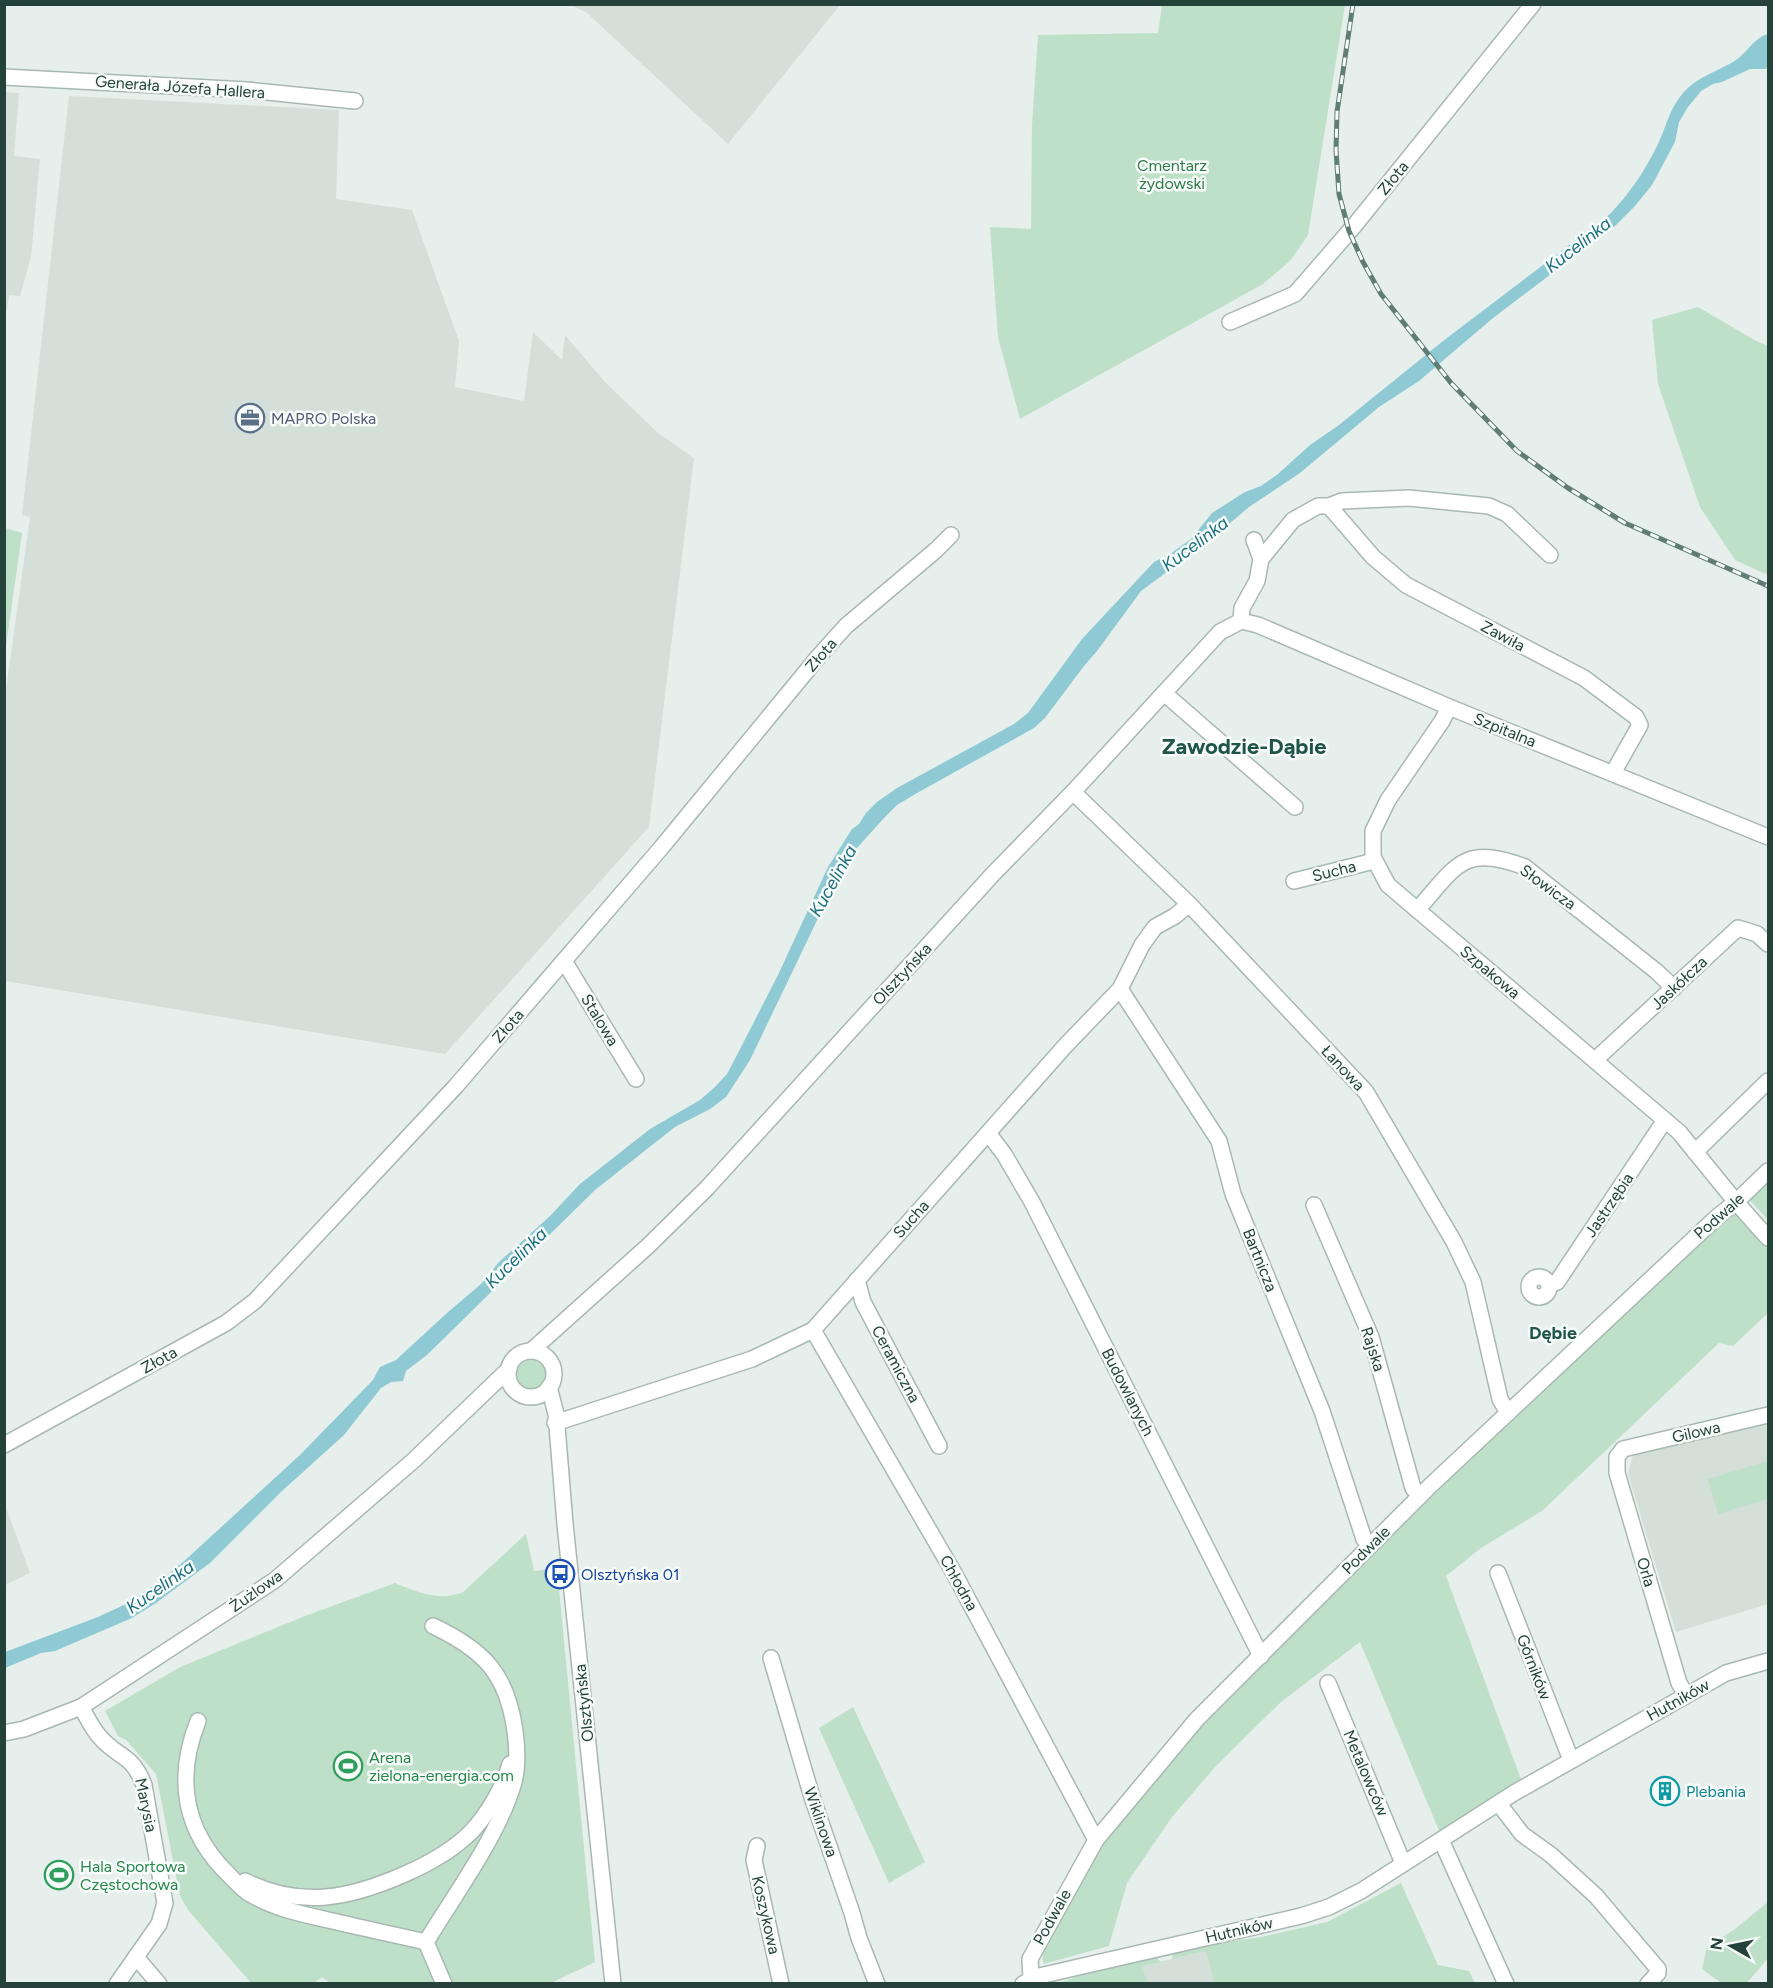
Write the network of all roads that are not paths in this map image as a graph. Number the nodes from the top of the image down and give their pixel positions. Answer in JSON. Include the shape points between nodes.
{"nodes":[{"id":1,"x":1533,"y":4,"type":"edge"},
{"id":2,"x":4,"y":76,"type":"edge"},
{"id":3,"x":355,"y":101,"type":"dead end"},
{"id":4,"x":1230,"y":322,"type":"dead end"},
{"id":5,"x":1329,"y":506,"type":"junction"},
{"id":6,"x":951,"y":535,"type":"dead end"},
{"id":7,"x":1254,"y":540,"type":"dead end"},
{"id":8,"x":1550,"y":555,"type":"dead end"},
{"id":9,"x":1261,"y":559,"type":"junction"},
{"id":10,"x":1241,"y":621,"type":"junction"},
{"id":11,"x":1164,"y":693,"type":"junction"},
{"id":12,"x":1449,"y":707,"type":"junction"},
{"id":13,"x":1613,"y":773,"type":"junction"},
{"id":14,"x":1073,"y":792,"type":"junction"},
{"id":15,"x":1295,"y":807,"type":"dead end"},
{"id":16,"x":1768,"y":837,"type":"edge"},
{"id":17,"x":1374,"y":861,"type":"junction"},
{"id":18,"x":1294,"y":881,"type":"dead end"},
{"id":19,"x":1189,"y":904,"type":"junction"},
{"id":20,"x":1417,"y":910,"type":"junction"},
{"id":21,"x":1768,"y":944,"type":"edge"},
{"id":22,"x":564,"y":961,"type":"junction"},
{"id":23,"x":1674,"y":987,"type":"junction"},
{"id":24,"x":1120,"y":989,"type":"junction"},
{"id":25,"x":1594,"y":1060,"type":"junction"},
{"id":26,"x":636,"y":1079,"type":"dead end"},
{"id":27,"x":1768,"y":1082,"type":"edge"},
{"id":28,"x":1665,"y":1120,"type":"junction"},
{"id":29,"x":988,"y":1133,"type":"junction"},
{"id":30,"x":1695,"y":1152,"type":"junction"},
{"id":31,"x":1768,"y":1171,"type":"edge"},
{"id":32,"x":1736,"y":1202,"type":"junction"},
{"id":33,"x":1314,"y":1205,"type":"dead end"},
{"id":34,"x":1768,"y":1239,"type":"edge"},
{"id":35,"x":857,"y":1280,"type":"junction"},
{"id":36,"x":1549,"y":1285,"type":"dead end"},
{"id":37,"x":562,"y":1326,"type":"junction"},
{"id":38,"x":813,"y":1330,"type":"junction"},
{"id":39,"x":531,"y":1351,"type":"junction"},
{"id":40,"x":550,"y":1362,"type":"junction"},
{"id":41,"x":509,"y":1369,"type":"junction"},
{"id":42,"x":549,"y":1387,"type":"junction"},
{"id":43,"x":515,"y":1390,"type":"junction"},
{"id":44,"x":536,"y":1396,"type":"junction"},
{"id":45,"x":476,"y":1401,"type":"junction"},
{"id":46,"x":1508,"y":1413,"type":"junction"},
{"id":47,"x":1768,"y":1415,"type":"edge"},
{"id":48,"x":555,"y":1423,"type":"junction"},
{"id":49,"x":4,"y":1445,"type":"edge"},
{"id":50,"x":939,"y":1446,"type":"dead end"},
{"id":51,"x":1623,"y":1449,"type":"joint"},
{"id":52,"x":1420,"y":1496,"type":"junction"},
{"id":53,"x":1370,"y":1546,"type":"junction"},
{"id":54,"x":1498,"y":1573,"type":"dead end"},
{"id":55,"x":433,"y":1626,"type":"dead end"},
{"id":56,"x":1262,"y":1656,"type":"junction"},
{"id":57,"x":771,"y":1658,"type":"dead end"},
{"id":58,"x":1768,"y":1661,"type":"edge"},
{"id":59,"x":1328,"y":1683,"type":"dead end"},
{"id":60,"x":1686,"y":1695,"type":"junction"},
{"id":61,"x":81,"y":1707,"type":"junction"},
{"id":62,"x":198,"y":1721,"type":"dead end"},
{"id":63,"x":4,"y":1733,"type":"edge"},
{"id":64,"x":516,"y":1742,"type":"junction"},
{"id":65,"x":1571,"y":1761,"type":"junction"},
{"id":66,"x":1499,"y":1804,"type":"junction"},
{"id":67,"x":1096,"y":1840,"type":"junction"},
{"id":68,"x":1441,"y":1840,"type":"junction"},
{"id":69,"x":757,"y":1846,"type":"dead end"},
{"id":70,"x":1403,"y":1863,"type":"junction"},
{"id":71,"x":222,"y":1868,"type":"junction"},
{"id":72,"x":426,"y":1942,"type":"junction"},
{"id":73,"x":136,"y":1957,"type":"junction"},
{"id":74,"x":1027,"y":1981,"type":"edge"},
{"id":75,"x":117,"y":1983,"type":"edge"},
{"id":76,"x":159,"y":1983,"type":"edge"},
{"id":77,"x":444,"y":1983,"type":"edge"},
{"id":78,"x":613,"y":1983,"type":"edge"},
{"id":79,"x":781,"y":1983,"type":"edge"},
{"id":80,"x":877,"y":1983,"type":"edge"},
{"id":81,"x":1506,"y":1983,"type":"edge"},
{"id":82,"x":1648,"y":1983,"type":"edge"}],
"edges":[{"from":1,"to":4,"type":"street","name":"Złota","via":[[1295,294]]},
{"from":2,"to":3,"type":"street","name":"Generała Józefa Hallera","via":[[247,90]]},
{"from":5,"to":8,"type":"street","via":[[1342,501],[1408,498],[1489,506],[1507,514]]},
{"from":5,"to":9,"type":"street","via":[[1318,506],[1293,520]]},
{"from":5,"to":13,"type":"street","name":"Zawiła","via":[[1372,557],[1406,585],[1584,678],[1635,717],[1640,725]]},
{"from":6,"to":22,"type":"street","name":"Złota","via":[[846,626]]},
{"from":7,"to":9,"type":"street"},
{"from":9,"to":10,"type":"street","via":[[1257,580],[1242,608]]},
{"from":10,"to":11,"type":"street","name":"Olsztyńska","via":[[1220,632]]},
{"from":10,"to":12,"type":"street","name":"Szpitalna"},
{"from":11,"to":14,"type":"street","name":"Olsztyńska"},
{"from":11,"to":15,"type":"street"},
{"from":12,"to":13,"type":"street","name":"Szpitalna"},
{"from":12,"to":17,"type":"street","name":"Szpakowa","via":[[1388,800],[1373,831]]},
{"from":13,"to":16,"type":"street","name":"Szpitalna"},
{"from":14,"to":19,"type":"street","name":"Łanowa"},
{"from":14,"to":37,"type":"street","name":"Olsztyńska","via":[[993,874],[707,1188]]},
{"from":17,"to":18,"type":"street","name":"Sucha"},
{"from":17,"to":20,"type":"street","name":"Szpakowa","via":[[1388,885]]},
{"from":19,"to":24,"type":"street","name":"Sucha","via":[[1155,927]]},
{"from":19,"to":46,"type":"street","name":"Łanowa","via":[[1366,1092],[1454,1242],[1473,1282],[1500,1399]]},
{"from":20,"to":23,"type":"street","name":"Słowicza","via":[[1461,863],[1474,857],[1503,859],[1525,867]]},
{"from":20,"to":25,"type":"street","name":"Szpakowa"},
{"from":21,"to":23,"type":"street","name":"Jaskółcza","via":[[1757,934],[1738,928]]},
{"from":22,"to":26,"type":"street","name":"Stalowa"},
{"from":22,"to":49,"type":"street","name":"Złota","via":[[456,1086],[255,1300],[226,1323]]},
{"from":23,"to":25,"type":"street","name":"Jaskółcza"},
{"from":24,"to":29,"type":"street","name":"Sucha"},
{"from":24,"to":53,"type":"street","name":"Bartnicza","via":[[1219,1141],[1233,1194],[1322,1411],[1364,1539]]},
{"from":25,"to":28,"type":"street","name":"Szpakowa"},
{"from":27,"to":30,"type":"street"},
{"from":28,"to":30,"type":"street","name":"Szpakowa"},
{"from":28,"to":36,"type":"street","name":"Jastrzębia","via":[[1557,1282]]},
{"from":29,"to":35,"type":"street","name":"Sucha"},
{"from":29,"to":56,"type":"street","name":"Budowlanych","via":[[1032,1202]]},
{"from":30,"to":32,"type":"street","name":"Szpakowa"},
{"from":31,"to":32,"type":"street","name":"Podwale"},
{"from":32,"to":34,"type":"street","name":"Szpakowa"},
{"from":32,"to":46,"type":"street","name":"Podwale"},
{"from":33,"to":52,"type":"street","name":"Rajska","via":[[1371,1337],[1413,1488]]},
{"from":35,"to":38,"type":"street","name":"Sucha"},
{"from":35,"to":50,"type":"street","name":"Ceramiczna","via":[[863,1302]]},
{"from":37,"to":39,"type":"street","name":"Olsztyńska"},
{"from":37,"to":40,"type":"street","name":"Olsztyńska"},
{"from":38,"to":48,"type":"street","name":"Sucha","via":[[752,1359]]},
{"from":38,"to":67,"type":"street","name":"Chłodna","via":[[954,1573]]},
{"from":39,"to":40,"type":"street"},
{"from":39,"to":41,"type":"street","via":[[517,1356]]},
{"from":40,"to":42,"type":"street","via":[[554,1376]]},
{"from":41,"to":43,"type":"street"},
{"from":41,"to":45,"type":"street","name":"Żużlowa"},
{"from":42,"to":44,"type":"street"},
{"from":42,"to":48,"type":"street","name":"Olsztyńska"},
{"from":43,"to":44,"type":"street","via":[[528,1397]]},
{"from":43,"to":45,"type":"street","name":"Żużlowa"},
{"from":44,"to":48,"type":"street","name":"Olsztyńska"},
{"from":45,"to":61,"type":"street","name":"Żużlowa","via":[[275,1580]]},
{"from":46,"to":52,"type":"street","name":"Podwale"},
{"from":47,"to":51,"type":"street","name":"Gilowa"},
{"from":48,"to":78,"type":"street","name":"Olsztyńska"},
{"from":51,"to":60,"type":"street","name":"Orla","via":[[1617,1457],[1617,1473],[1679,1683]]},
{"from":52,"to":53,"type":"street","name":"Podwale"},
{"from":53,"to":56,"type":"street","name":"Podwale"},
{"from":54,"to":65,"type":"street","name":"Górników"},
{"from":55,"to":64,"type":"street","via":[[467,1643],[492,1668],[507,1695]]},
{"from":56,"to":67,"type":"street","name":"Podwale","via":[[1197,1719]]},
{"from":57,"to":80,"type":"street","name":"Wiklinowa","via":[[812,1797]]},
{"from":58,"to":60,"type":"street","name":"Hutników","via":[[1726,1673]]},
{"from":59,"to":70,"type":"street","name":"Metalowców"},
{"from":60,"to":65,"type":"street","name":"Hutników"},
{"from":61,"to":63,"type":"street","name":"Żużlowa"},
{"from":61,"to":73,"type":"street","name":"Marysia","via":[[98,1735],[131,1760],[144,1785],[165,1903],[159,1924]]},
{"from":62,"to":71,"type":"street","via":[[187,1758],[188,1806],[193,1824]]},
{"from":64,"to":71,"type":"street","via":[[497,1795],[471,1832],[434,1859],[386,1883],[340,1897],[304,1898],[255,1886]]},
{"from":64,"to":72,"type":"street","via":[[515,1780],[496,1827]]},
{"from":65,"to":66,"type":"street","name":"Hutników"},
{"from":66,"to":68,"type":"street","name":"Hutników"},
{"from":66,"to":82,"type":"street","via":[[1522,1834],[1596,1896],[1658,1969]]},
{"from":67,"to":74,"type":"street","name":"Podwale","via":[[1030,1959]]},
{"from":68,"to":70,"type":"street","name":"Hutników"},
{"from":68,"to":81,"type":"street"},
{"from":69,"to":79,"type":"street","name":"Koszykowa","via":[[753,1860]]},
{"from":70,"to":74,"type":"street","name":"Hutników","via":[[1361,1891],[1301,1916]]},
{"from":71,"to":72,"type":"street","via":[[248,1893],[286,1910]]},
{"from":72,"to":77,"type":"street"},
{"from":73,"to":75,"type":"street","name":"Marysia"},
{"from":73,"to":76,"type":"street"}]}
